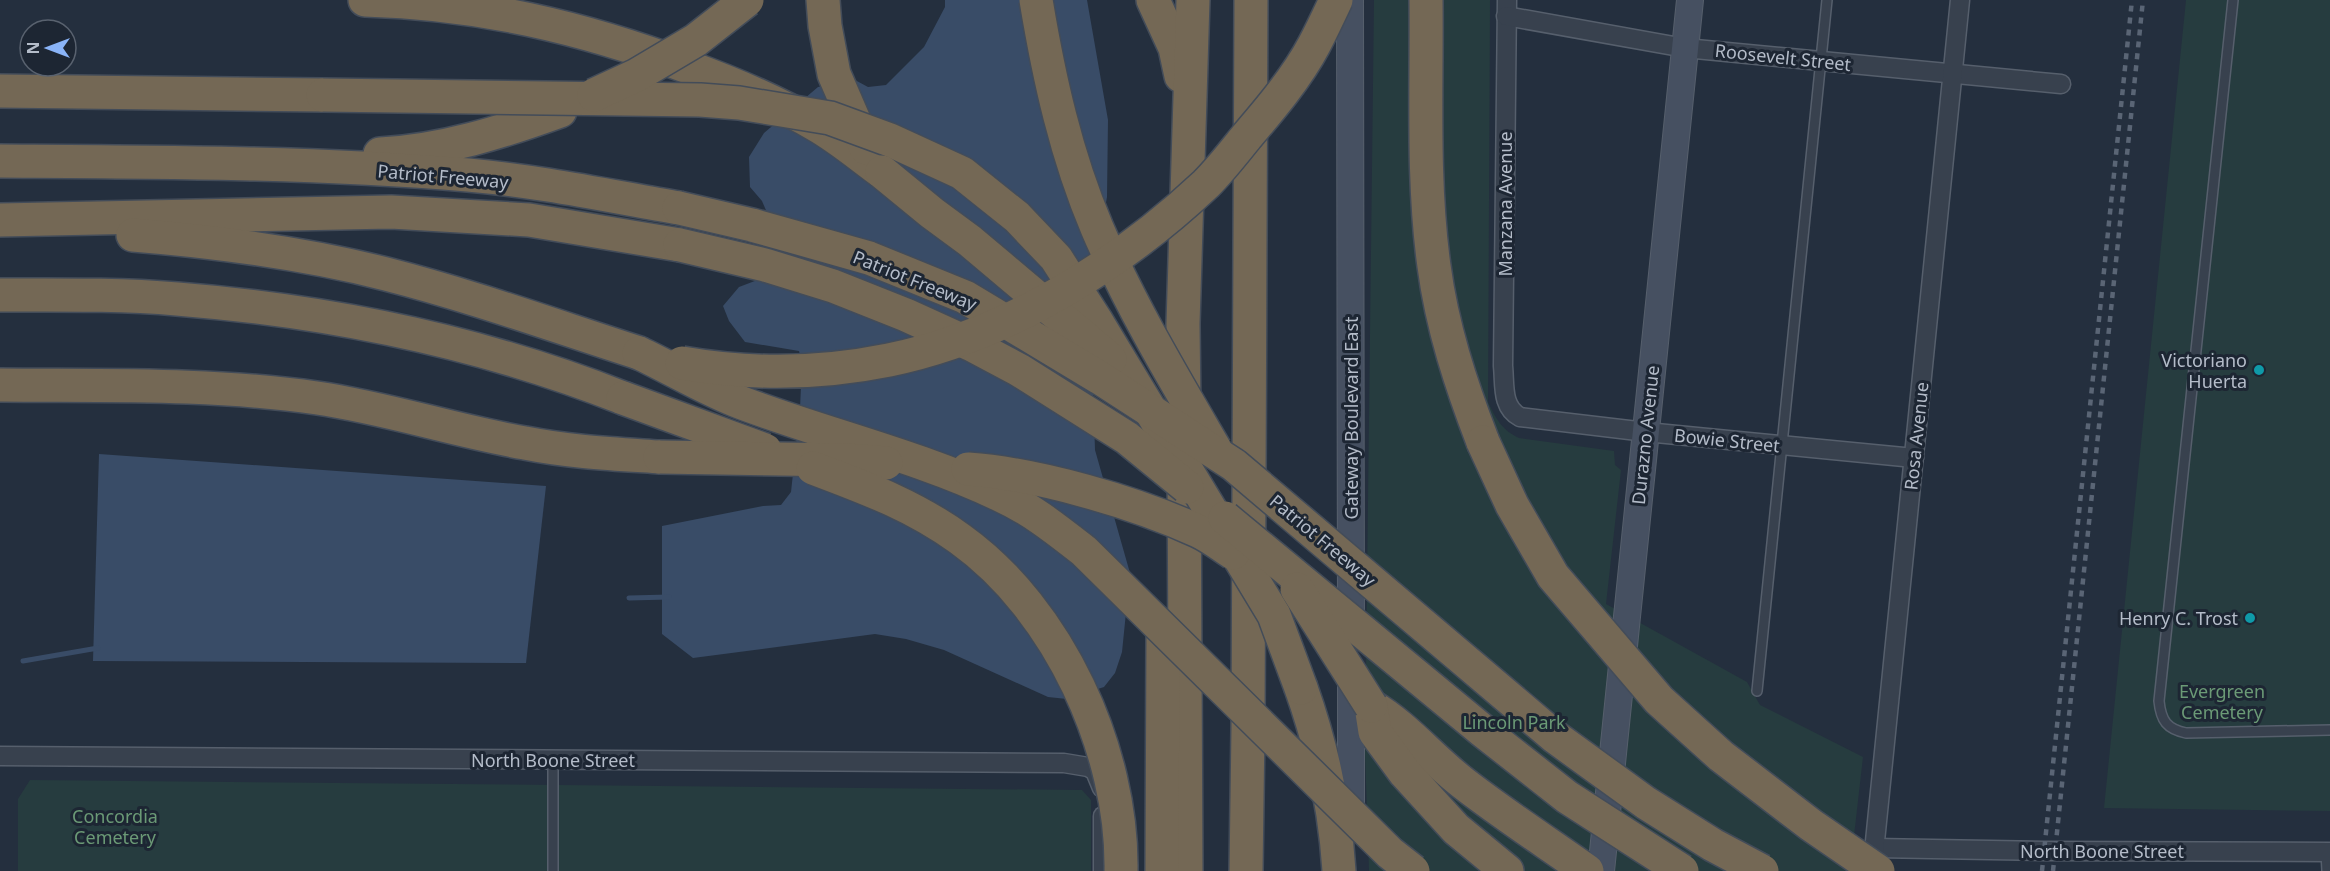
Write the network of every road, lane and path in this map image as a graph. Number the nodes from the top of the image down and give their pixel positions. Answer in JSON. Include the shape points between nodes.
{"nodes":[{"id":1,"x":365,"y":0,"type":"edge"},
{"id":2,"x":747,"y":0,"type":"edge"},
{"id":3,"x":1036,"y":0,"type":"edge"},
{"id":4,"x":1153,"y":0,"type":"edge"},
{"id":5,"x":1193,"y":0,"type":"edge"},
{"id":6,"x":1251,"y":0,"type":"edge"},
{"id":7,"x":1272,"y":0,"type":"edge"},
{"id":8,"x":1336,"y":0,"type":"edge"},
{"id":9,"x":1350,"y":0,"type":"edge"},
{"id":10,"x":1426,"y":0,"type":"edge"},
{"id":11,"x":1690,"y":0,"type":"edge"},
{"id":12,"x":1827,"y":0,"type":"edge"},
{"id":13,"x":1960,"y":0,"type":"edge"},
{"id":14,"x":2233,"y":0,"type":"edge"},
{"id":15,"x":1507,"y":8,"type":"edge"},
{"id":16,"x":824,"y":13,"type":"edge"},
{"id":17,"x":1685,"y":48,"type":"junction"},
{"id":18,"x":1821,"y":61,"type":"junction"},
{"id":19,"x":1953,"y":74,"type":"junction"},
{"id":20,"x":2061,"y":84,"type":"dead end"},
{"id":21,"x":0,"y":91,"type":"edge"},
{"id":22,"x":1190,"y":110,"type":"junction"},
{"id":23,"x":0,"y":161,"type":"edge"},
{"id":24,"x":225,"y":162,"type":"junction"},
{"id":25,"x":882,"y":172,"type":"junction"},
{"id":26,"x":0,"y":220,"type":"edge"},
{"id":27,"x":0,"y":226,"type":"edge"},
{"id":28,"x":0,"y":295,"type":"edge"},
{"id":29,"x":639,"y":353,"type":"junction"},
{"id":30,"x":0,"y":385,"type":"edge"},
{"id":31,"x":1508,"y":407,"type":"joint"},
{"id":32,"x":1646,"y":432,"type":"junction"},
{"id":33,"x":1781,"y":445,"type":"junction"},
{"id":34,"x":1914,"y":458,"type":"junction"},
{"id":35,"x":1234,"y":465,"type":"junction"},
{"id":36,"x":1395,"y":658,"type":"junction"},
{"id":37,"x":1757,"y":691,"type":"dead end"},
{"id":38,"x":1371,"y":706,"type":"junction"},
{"id":39,"x":2330,"y":730,"type":"edge"},
{"id":40,"x":1248,"y":737,"type":"junction"},
{"id":41,"x":0,"y":756,"type":"edge"},
{"id":42,"x":553,"y":760,"type":"junction"},
{"id":43,"x":1175,"y":803,"type":"junction"},
{"id":44,"x":2328,"y":852,"type":"edge"},
{"id":45,"x":1876,"y":859,"type":"edge"},
{"id":46,"x":553,"y":871,"type":"edge"},
{"id":47,"x":1103,"y":871,"type":"edge"},
{"id":48,"x":1121,"y":871,"type":"edge"},
{"id":49,"x":1162,"y":871,"type":"edge"},
{"id":50,"x":1186,"y":871,"type":"edge"},
{"id":51,"x":1246,"y":871,"type":"edge"},
{"id":52,"x":1339,"y":871,"type":"edge"},
{"id":53,"x":1351,"y":871,"type":"edge"},
{"id":54,"x":1413,"y":871,"type":"edge"},
{"id":55,"x":1507,"y":871,"type":"edge"},
{"id":56,"x":1587,"y":871,"type":"edge"},
{"id":57,"x":1601,"y":871,"type":"edge"},
{"id":58,"x":1682,"y":871,"type":"edge"},
{"id":59,"x":1762,"y":871,"type":"edge"},
{"id":60,"x":1872,"y":871,"type":"edge"},
{"id":61,"x":2327,"y":871,"type":"edge"}],
"edges":[{"from":1,"to":25,"type":"highway","bridge":true,"via":[[483,10],[538,20],[633,46],[754,92],[817,126]]},
{"from":2,"to":24,"type":"highway","bridge":true,"via":[[696,40],[646,69],[560,111],[479,138],[414,152]]},
{"from":3,"to":38,"type":"highway","bridge":true,"via":[[1047,66],[1069,152],[1097,228],[1144,326],[1293,582]]},
{"from":4,"to":22,"type":"highway","via":[[1175,48]]},
{"from":5,"to":22,"type":"highway"},
{"from":6,"to":40,"type":"highway"},
{"from":7,"to":40,"type":"highway","via":[[1265,642]]},
{"from":8,"to":29,"type":"highway","bridge":true,"via":[[1314,46],[1269,110],[1208,182],[1140,239],[1059,294],[988,330],[890,360],[794,372],[714,368]]},
{"from":9,"to":53,"type":"street","name":"Gateway Boulevard East"},
{"from":10,"to":45,"type":"highway","bridge":true,"via":[[1428,194],[1434,266],[1445,326],[1464,392],[1512,505],[1553,576],[1659,700],[1721,756],[1811,825]]},
{"from":11,"to":17,"type":"street","name":"Durazno Avenue"},
{"from":12,"to":18,"type":"lane"},
{"from":13,"to":19,"type":"street","name":"Rosa Avenue"},
{"from":14,"to":39,"type":"lane","via":[[2159,701],[2161,714],[2171,729],[2186,733]]},
{"from":15,"to":17,"type":"street","name":"Roosevelt Street"},
{"from":15,"to":31,"type":"street","name":"Manzana Avenue","via":[[1503,366]]},
{"from":16,"to":25,"type":"highway","bridge":true,"via":[[834,74],[866,149]]},
{"from":17,"to":18,"type":"street","name":"Roosevelt Street"},
{"from":17,"to":32,"type":"street","name":"Durazno Avenue"},
{"from":18,"to":19,"type":"street","name":"Roosevelt Street"},
{"from":18,"to":33,"type":"lane"},
{"from":19,"to":20,"type":"street","name":"Roosevelt Street"},
{"from":19,"to":34,"type":"street","name":"Rosa Avenue"},
{"from":21,"to":52,"type":"highway","bridge":true,"via":[[739,103],[830,118],[962,173],[1017,216],[1056,258],[1274,615],[1322,757],[1331,795]]},
{"from":22,"to":43,"type":"highway"},
{"from":23,"to":24,"type":"highway","name":"Patriot Freeway"},
{"from":24,"to":35,"type":"highway","name":"Patriot Freeway","bridge":true,"via":[[469,175],[585,192],[679,208],[869,258],[965,297]]},
{"from":25,"to":35,"type":"highway","bridge":true,"via":[[970,241]]},
{"from":26,"to":36,"type":"highway","name":"Patriot Freeway","bridge":true,"via":[[391,212],[529,220],[680,245],[833,286],[972,345],[1127,438]]},
{"from":27,"to":29,"type":"highway","via":[[193,240],[288,254],[385,274]]},
{"from":28,"to":48,"type":"highway","bridge":true,"via":[[177,299],[318,316],[446,342],[573,378],[883,493],[961,539],[990,564],[1039,620],[1062,656],[1102,743],[1114,791]]},
{"from":29,"to":54,"type":"highway","bridge":true,"via":[[741,402],[1002,495],[1046,521],[1084,551],[1390,853]]},
{"from":30,"to":36,"type":"highway","bridge":true,"via":[[258,391],[318,398],[578,452],[849,460],[988,470],[1123,502],[1200,532]]},
{"from":31,"to":32,"type":"street","name":"Bowie Street","via":[[1520,417]]},
{"from":32,"to":33,"type":"street","name":"Bowie Street"},
{"from":32,"to":57,"type":"street","name":"Durazno Avenue"},
{"from":33,"to":34,"type":"street","name":"Bowie Street"},
{"from":33,"to":37,"type":"lane"},
{"from":34,"to":45,"type":"street","name":"Rosa Avenue"},
{"from":35,"to":59,"type":"highway","name":"Patriot Freeway","bridge":true,"via":[[1555,737],[1647,803]]},
{"from":36,"to":58,"type":"highway","name":"Patriot Freeway","bridge":true,"via":[[1567,797]]},
{"from":38,"to":55,"type":"highway","via":[[1375,732],[1405,773],[1456,829]]},
{"from":38,"to":56,"type":"highway","via":[[1391,718],[1463,783]]},
{"from":40,"to":51,"type":"highway"},
{"from":41,"to":42,"type":"street","name":"North Boone Street"},
{"from":42,"to":46,"type":"lane"},
{"from":42,"to":47,"type":"street","name":"North Boone Street","via":[[1064,763],[1088,767],[1099,779],[1103,802]]},
{"from":43,"to":49,"type":"highway"},
{"from":43,"to":50,"type":"highway"},
{"from":44,"to":45,"type":"street","name":"North Boone Street","via":[[2044,851]]},
{"from":44,"to":61,"type":"lane"},
{"from":45,"to":60,"type":"street","name":"Rosa Avenue"}]}
